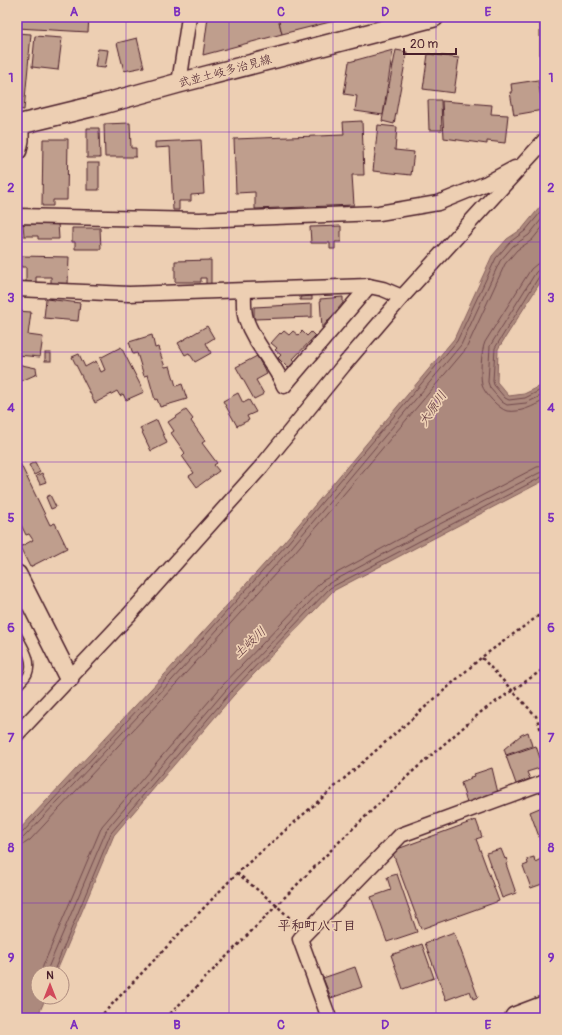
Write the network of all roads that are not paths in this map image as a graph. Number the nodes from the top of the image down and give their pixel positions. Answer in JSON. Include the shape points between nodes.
{"nodes":[{"id":1,"x":189,"y":17,"type":"edge"},
{"id":2,"x":434,"y":17,"type":"edge"},
{"id":3,"x":179,"y":83,"type":"junction"},
{"id":4,"x":18,"y":125,"type":"edge"},
{"id":5,"x":545,"y":140,"type":"edge"},
{"id":6,"x":17,"y":150,"type":"edge"},
{"id":7,"x":525,"y":163,"type":"junction"},
{"id":8,"x":17,"y":216,"type":"edge"},
{"id":9,"x":369,"y":286,"type":"junction"},
{"id":10,"x":17,"y":289,"type":"edge"},
{"id":11,"x":244,"y":291,"type":"junction"},
{"id":12,"x":402,"y":297,"type":"junction"},
{"id":13,"x":17,"y":575,"type":"edge"},
{"id":14,"x":24,"y":605,"type":"edge"},
{"id":15,"x":17,"y":634,"type":"edge"},
{"id":16,"x":69,"y":678,"type":"junction"},
{"id":17,"x":17,"y":687,"type":"edge"},
{"id":18,"x":17,"y":734,"type":"edge"},
{"id":19,"x":545,"y":782,"type":"edge"},
{"id":20,"x":545,"y":1007,"type":"edge"},
{"id":21,"x":329,"y":1018,"type":"edge"},
{"id":22,"x":516,"y":1018,"type":"edge"}],
"edges":[{"from":1,"to":3,"type":"street"},
{"from":2,"to":3,"type":"main road","name":"武並土岐多治見線"},
{"from":3,"to":4,"type":"main road","name":"武並土岐多治見線"},
{"from":4,"to":6,"type":"main road"},
{"from":5,"to":7,"type":"street"},
{"from":7,"to":8,"type":"street","via":[[487,183],[438,202],[379,213],[200,220]]},
{"from":7,"to":12,"type":"street"},
{"from":9,"to":11,"type":"street"},
{"from":9,"to":11,"type":"street","via":[[284,386],[279,374],[256,342],[246,318]]},
{"from":9,"to":12,"type":"street"},
{"from":10,"to":11,"type":"street","via":[[129,294]]},
{"from":12,"to":16,"type":"street","via":[[262,466]]},
{"from":13,"to":14,"type":"main road"},
{"from":14,"to":16,"type":"main road"},
{"from":15,"to":17,"type":"lane","via":[[29,658],[28,675]]},
{"from":16,"to":18,"type":"street"},
{"from":19,"to":21,"type":"street","via":[[400,835],[300,938]]},
{"from":20,"to":22,"type":"main road"}]}
